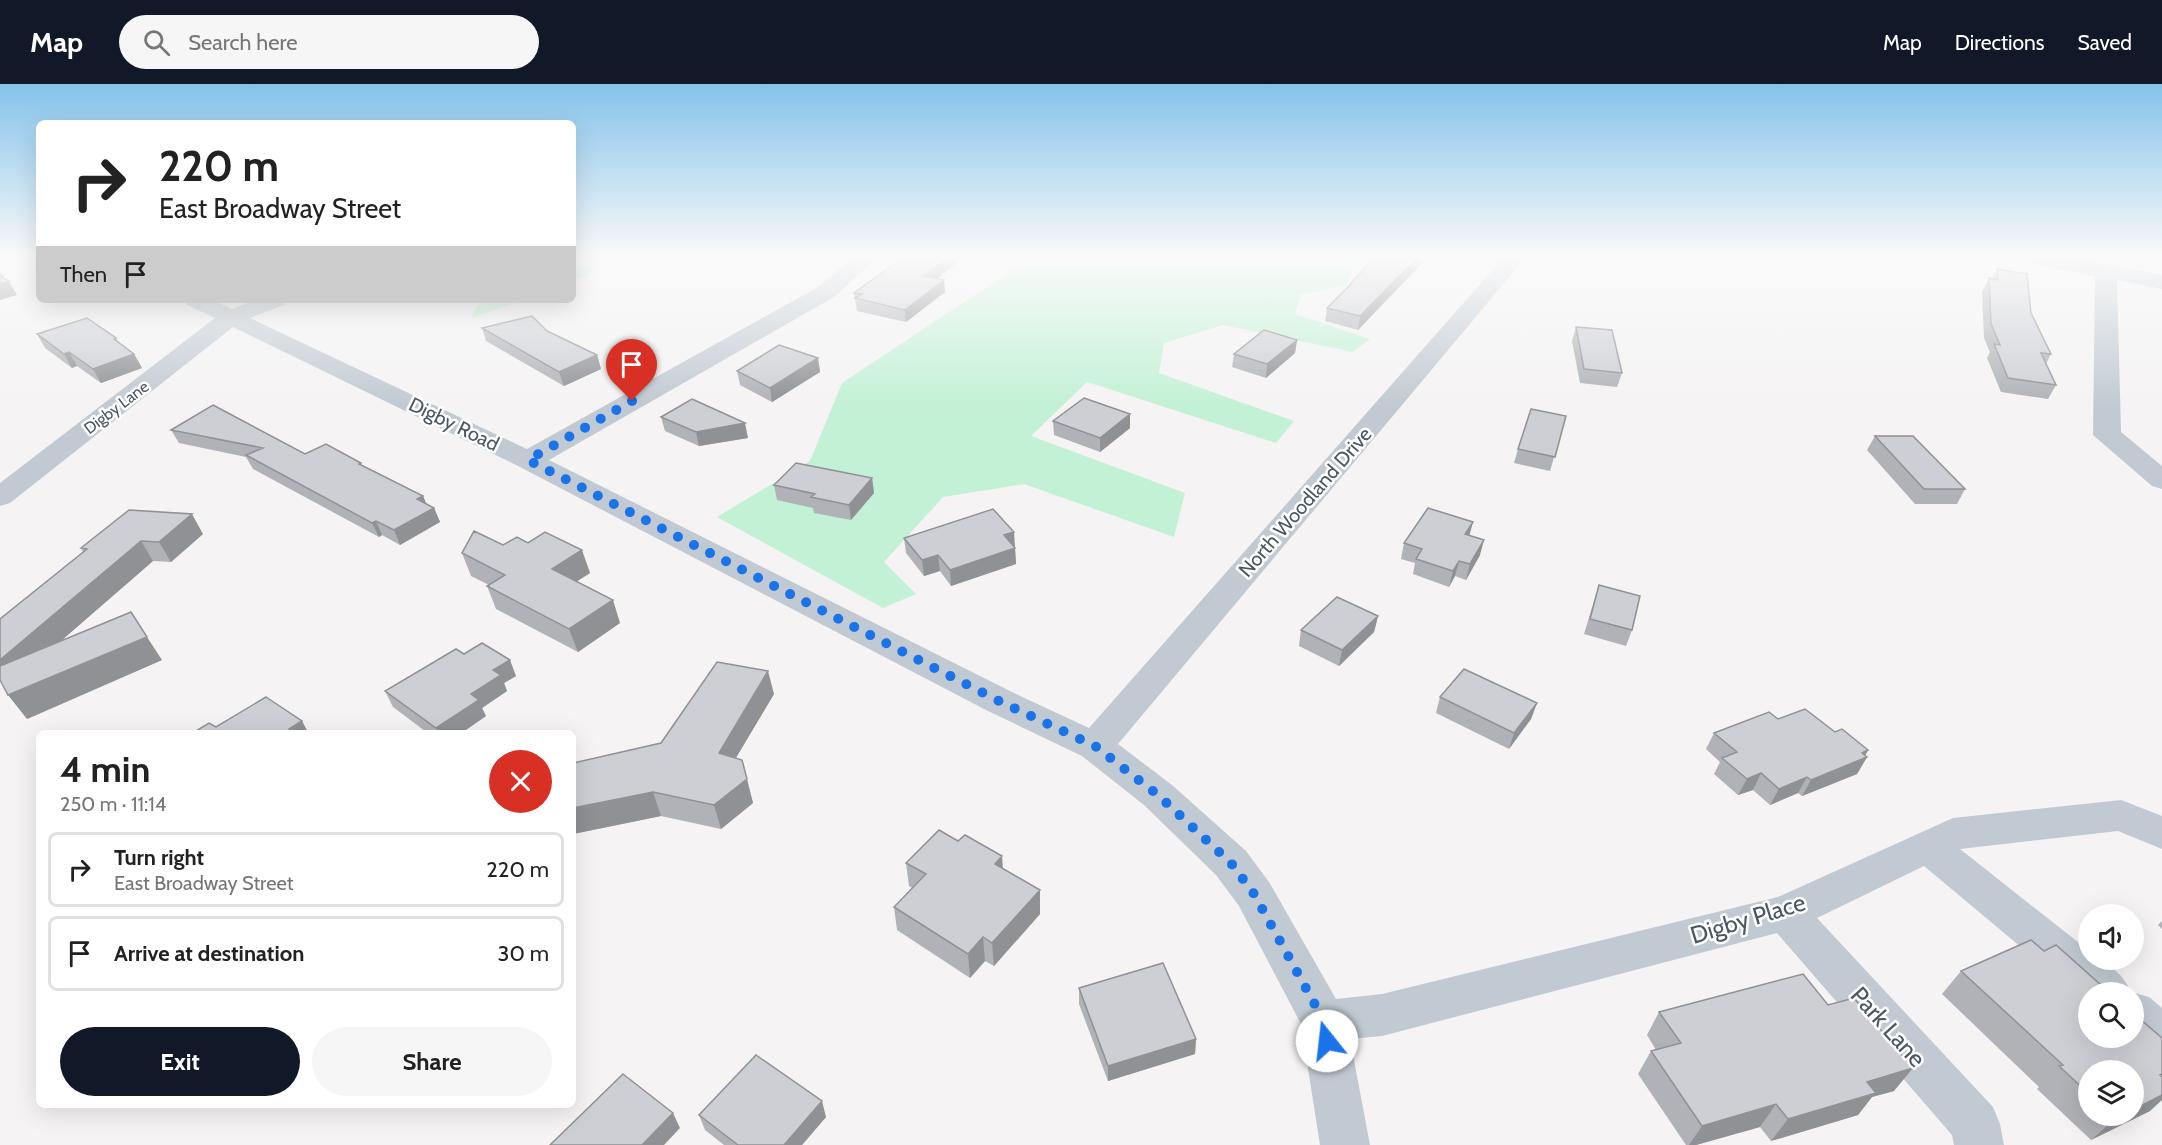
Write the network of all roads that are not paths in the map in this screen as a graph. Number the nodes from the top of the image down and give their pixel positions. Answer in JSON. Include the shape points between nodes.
{"nodes":[{"id":1,"x":209,"y":307,"type":"edge"},
{"id":2,"x":259,"y":307,"type":"edge"},
{"id":3,"x":800,"y":307,"type":"edge"},
{"id":4,"x":1472,"y":307,"type":"edge"},
{"id":5,"x":2106,"y":307,"type":"edge"},
{"id":6,"x":231,"y":317,"type":"junction"},
{"id":7,"x":528,"y":460,"type":"junction"},
{"id":8,"x":2162,"y":480,"type":"edge"},
{"id":9,"x":0,"y":497,"type":"edge"},
{"id":10,"x":1095,"y":746,"type":"junction"},
{"id":11,"x":2162,"y":833,"type":"edge"},
{"id":12,"x":1928,"y":846,"type":"junction"},
{"id":13,"x":1786,"y":913,"type":"junction"},
{"id":14,"x":2095,"y":982,"type":"edge"},
{"id":15,"x":1324,"y":1021,"type":"junction"},
{"id":16,"x":2144,"y":1021,"type":"edge"},
{"id":17,"x":2162,"y":1036,"type":"edge"},
{"id":18,"x":1345,"y":1145,"type":"edge"},
{"id":19,"x":1979,"y":1145,"type":"edge"}],
"edges":[{"from":1,"to":6,"type":"street","name":"Digby Road"},
{"from":2,"to":6,"type":"street","name":"Digby Lane"},
{"from":3,"to":7,"type":"street"},
{"from":4,"to":10,"type":"street","name":"North Woodland Drive"},
{"from":5,"to":8,"type":"street","via":[[2107,435]]},
{"from":6,"to":7,"type":"street","name":"Digby Road"},
{"from":6,"to":9,"type":"street","name":"Digby Lane"},
{"from":7,"to":10,"type":"street","name":"Digby Road","via":[[1001,702]]},
{"from":10,"to":15,"type":"street","name":"Digby Road","via":[[1158,795],[1231,863],[1254,894]]},
{"from":11,"to":12,"type":"street","name":"Digby Place","via":[[2121,815],[1953,834]]},
{"from":12,"to":13,"type":"street","name":"Digby Place"},
{"from":12,"to":14,"type":"street"},
{"from":13,"to":15,"type":"street","name":"Digby Place","via":[[1383,1015]]},
{"from":13,"to":19,"type":"street","name":"Park Lane","via":[[1975,1124]]},
{"from":15,"to":18,"type":"street","name":"Digby Road"},
{"from":16,"to":17,"type":"street"}]}
